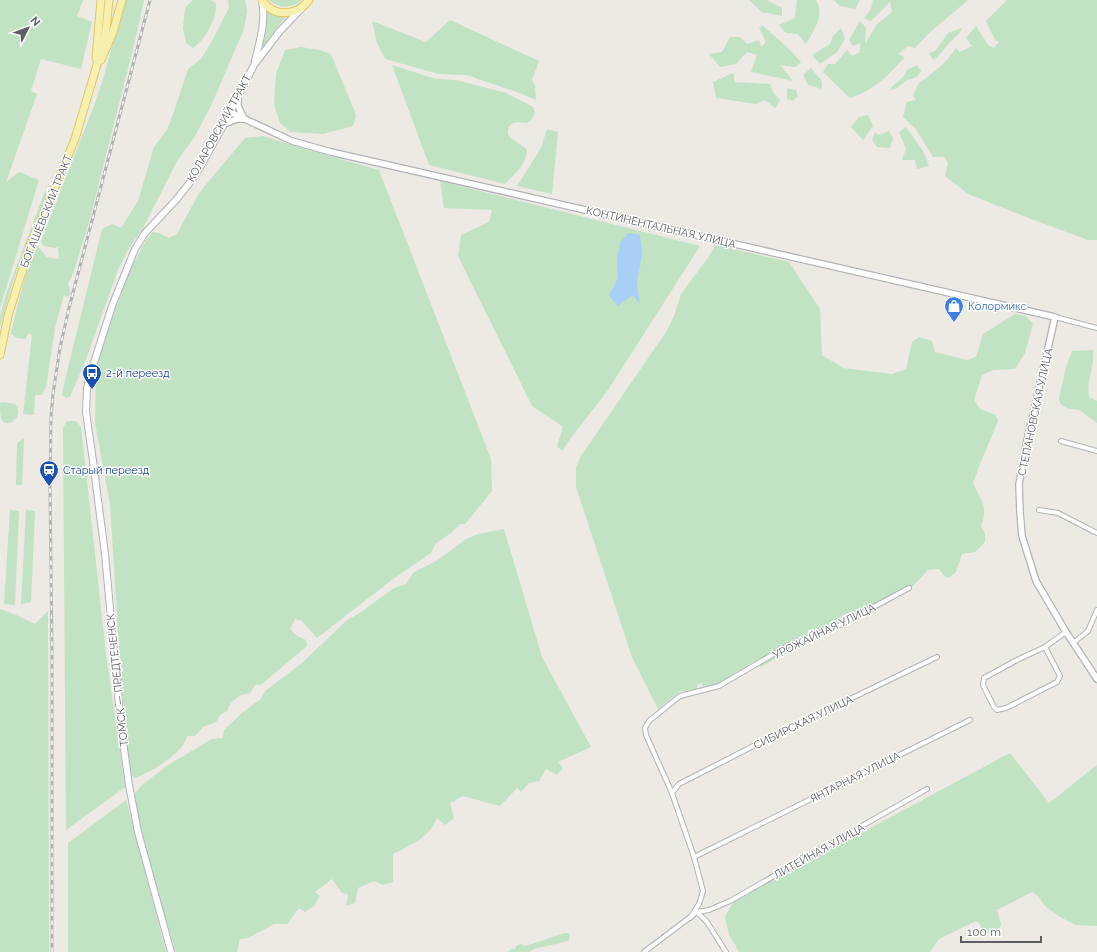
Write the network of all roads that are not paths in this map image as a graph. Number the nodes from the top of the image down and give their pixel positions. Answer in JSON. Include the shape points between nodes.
{"nodes":[{"id":1,"x":101,"y":0,"type":"edge"},
{"id":2,"x":109,"y":0,"type":"edge"},
{"id":3,"x":122,"y":0,"type":"edge"},
{"id":4,"x":262,"y":0,"type":"edge"},
{"id":5,"x":309,"y":0,"type":"edge"},
{"id":6,"x":302,"y":8,"type":"junction"},
{"id":7,"x":254,"y":66,"type":"junction"},
{"id":8,"x":96,"y":68,"type":"junction"},
{"id":9,"x":238,"y":97,"type":"junction"},
{"id":10,"x":230,"y":112,"type":"junction"},
{"id":11,"x":244,"y":119,"type":"junction"},
{"id":12,"x":224,"y":124,"type":"junction"},
{"id":13,"x":1055,"y":317,"type":"junction"},
{"id":14,"x":1097,"y":328,"type":"edge"},
{"id":15,"x":0,"y":355,"type":"edge"},
{"id":16,"x":85,"y":404,"type":"joint"},
{"id":17,"x":1062,"y":440,"type":"dead end"},
{"id":18,"x":1097,"y":451,"type":"edge"},
{"id":19,"x":1039,"y":510,"type":"dead end"},
{"id":20,"x":1097,"y":533,"type":"edge"},
{"id":21,"x":908,"y":588,"type":"dead end"},
{"id":22,"x":1097,"y":610,"type":"edge"},
{"id":23,"x":1066,"y":632,"type":"junction"},
{"id":24,"x":1073,"y":643,"type":"junction"},
{"id":25,"x":1045,"y":647,"type":"junction"},
{"id":26,"x":937,"y":656,"type":"dead end"},
{"id":27,"x":1097,"y":679,"type":"edge"},
{"id":28,"x":970,"y":720,"type":"dead end"},
{"id":29,"x":927,"y":789,"type":"dead end"},
{"id":30,"x":672,"y":793,"type":"junction"},
{"id":31,"x":694,"y":857,"type":"junction"},
{"id":32,"x":697,"y":912,"type":"junction"},
{"id":33,"x":690,"y":918,"type":"junction"},
{"id":34,"x":171,"y":952,"type":"edge"},
{"id":35,"x":644,"y":952,"type":"edge"},
{"id":36,"x":726,"y":952,"type":"edge"}],
"edges":[{"from":1,"to":8,"type":"main road","name":"БОГАШЁВСКИЙ ТРАКТ"},
{"from":2,"to":8,"type":"main road","name":"БОГАШЁВСКИЙ ТРАКТ","via":[[106,29]]},
{"from":3,"to":8,"type":"main road","via":[[113,32]]},
{"from":4,"to":6,"type":"main road","via":[[280,13],[294,12]]},
{"from":4,"to":7,"type":"main road","via":[[264,25]]},
{"from":5,"to":6,"type":"main road"},
{"from":6,"to":7,"type":"main road","via":[[268,45]]},
{"from":7,"to":9,"type":"main road","name":"КОЛАРОВСКИЙ ТРАКТ"},
{"from":8,"to":15,"type":"main road","name":"БОГАШЁВСКИЙ ТРАКТ","via":[[76,139],[16,286]]},
{"from":9,"to":10,"type":"main road","name":"КОЛАРОВСКИЙ ТРАКТ"},
{"from":9,"to":11,"type":"street","via":[[238,106]]},
{"from":10,"to":11,"type":"street","name":"КОНТИНЕНТАЛЬНАЯ УЛИЦА"},
{"from":10,"to":12,"type":"main road","name":"КОЛАРОВСКИЙ ТРАКТ"},
{"from":11,"to":12,"type":"street"},
{"from":11,"to":13,"type":"street","name":"КОНТИНЕНТАЛЬНАЯ УЛИЦА","via":[[292,141],[331,152]]},
{"from":12,"to":16,"type":"main road","name":"КОЛАРОВСКИЙ ТРАКТ","via":[[188,185],[145,233],[135,249],[112,306],[86,388]]},
{"from":13,"to":14,"type":"street","name":"КОНТИНЕНТАЛЬНАЯ УЛИЦА"},
{"from":13,"to":23,"type":"street","name":"СТЕПАНОВСКАЯ УЛИЦА","via":[[1019,484],[1022,536],[1036,581]]},
{"from":16,"to":34,"type":"main road","name":"ТОМСК — ПРЕДТЕЧЕНСК","via":[[105,554],[121,727],[131,797]]},
{"from":17,"to":18,"type":"street"},
{"from":19,"to":20,"type":"street","via":[[1058,514]]},
{"from":21,"to":30,"type":"street","name":"УРОЖАЙНАЯ УЛИЦА","via":[[838,626],[789,645],[719,686],[680,696],[648,721],[646,735]]},
{"from":22,"to":24,"type":"street","via":[[1088,630]]},
{"from":23,"to":24,"type":"street","name":"СТЕПАНОВСКАЯ УЛИЦА"},
{"from":23,"to":25,"type":"street"},
{"from":24,"to":27,"type":"street","name":"СТЕПАНОВСКАЯ УЛИЦА"},
{"from":25,"to":25,"type":"street","via":[[984,678],[983,685],[997,710],[1006,708],[1059,680],[1060,676]]},
{"from":26,"to":30,"type":"street","name":"СИБИРСКАЯ УЛИЦА","via":[[706,770],[679,784]]},
{"from":28,"to":31,"type":"street","name":"ЯНТАРНАЯ УЛИЦА"},
{"from":29,"to":32,"type":"street","name":"ЛИТЕЙНАЯ УЛИЦА","via":[[730,901]]},
{"from":30,"to":31,"type":"street"},
{"from":31,"to":33,"type":"street","via":[[703,891],[699,904]]},
{"from":32,"to":33,"type":"street"},
{"from":32,"to":36,"type":"street","via":[[707,922]]},
{"from":33,"to":35,"type":"street"}]}
